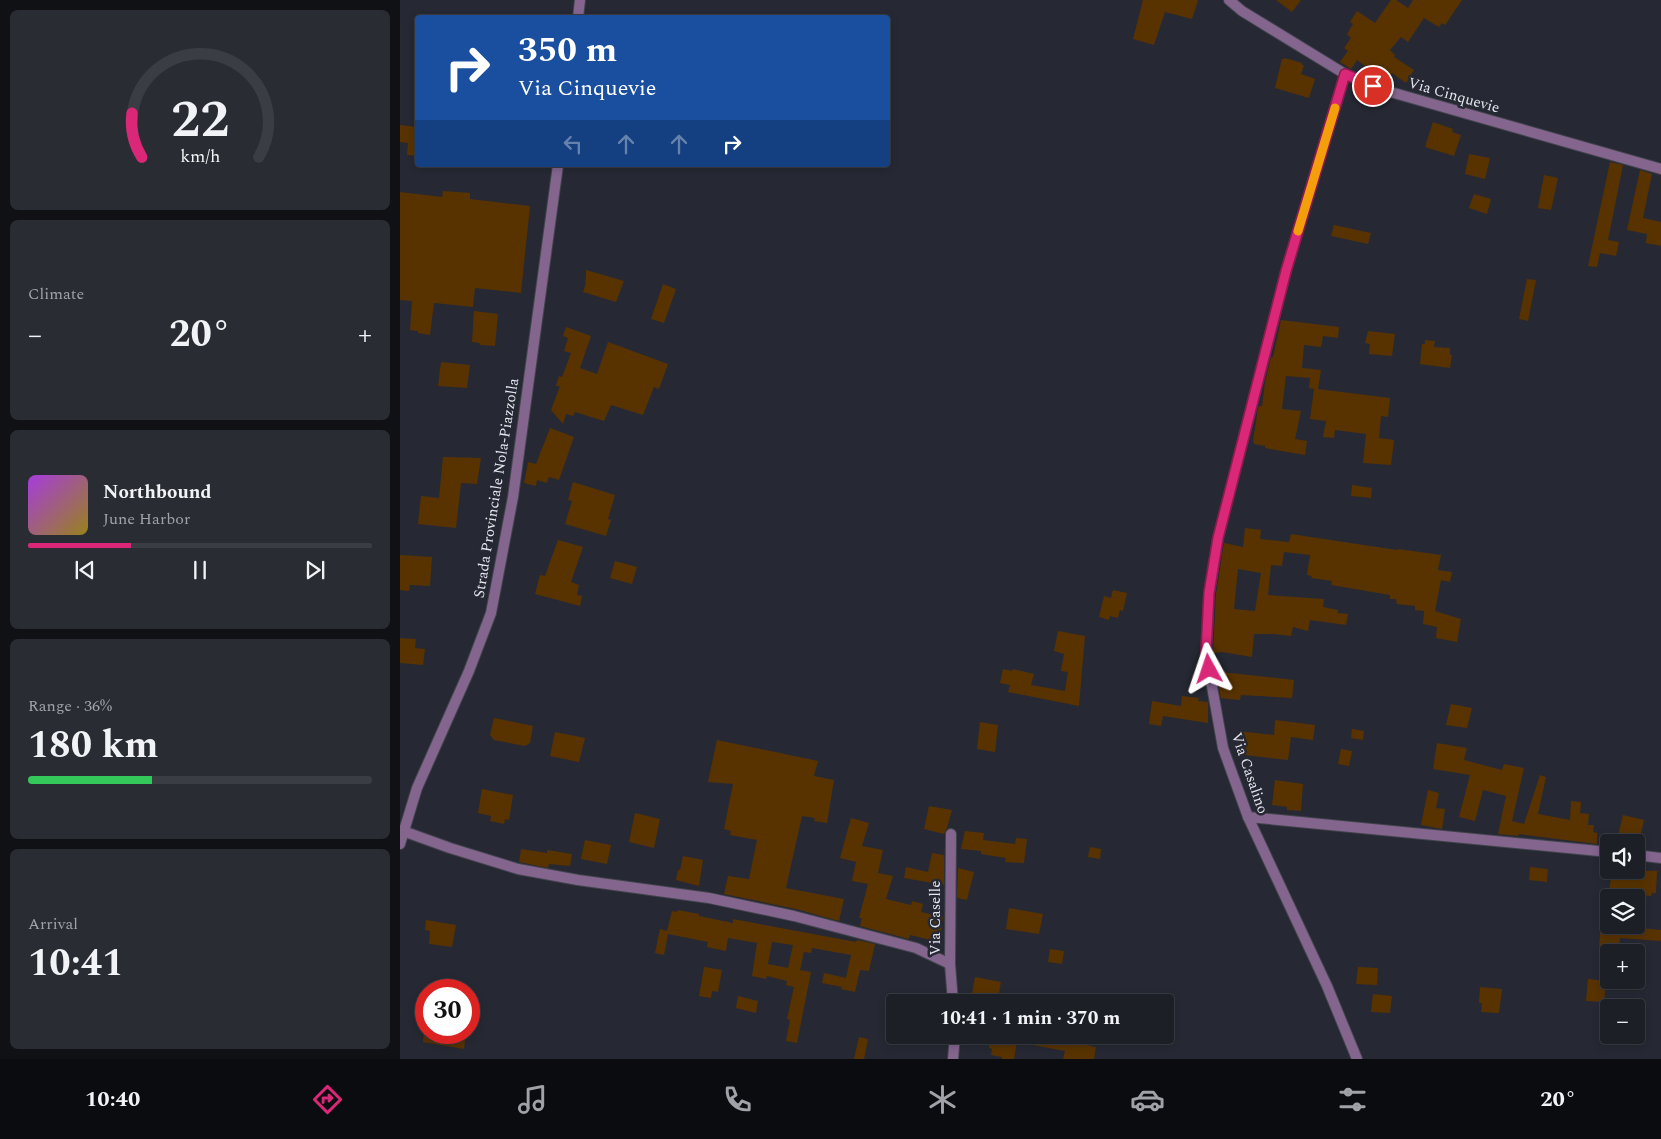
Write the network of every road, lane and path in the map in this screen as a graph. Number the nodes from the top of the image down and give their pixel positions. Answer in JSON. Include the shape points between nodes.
{"nodes":[{"id":1,"x":580,"y":0,"type":"edge"},
{"id":2,"x":1229,"y":0,"type":"edge"},
{"id":3,"x":578,"y":15,"type":"edge"},
{"id":4,"x":1345,"y":74,"type":"junction"},
{"id":5,"x":558,"y":167,"type":"edge"},
{"id":6,"x":1661,"y":169,"type":"edge"},
{"id":7,"x":1248,"y":818,"type":"junction"},
{"id":8,"x":402,"y":830,"type":"edge"},
{"id":9,"x":951,"y":834,"type":"dead end"},
{"id":10,"x":400,"y":844,"type":"edge"},
{"id":11,"x":1600,"y":851,"type":"edge"},
{"id":12,"x":1645,"y":856,"type":"edge"},
{"id":13,"x":1661,"y":858,"type":"edge"},
{"id":14,"x":950,"y":964,"type":"junction"},
{"id":15,"x":952,"y":994,"type":"edge"},
{"id":16,"x":954,"y":1044,"type":"edge"},
{"id":17,"x":953,"y":1059,"type":"edge"},
{"id":18,"x":1357,"y":1059,"type":"edge"}],
"edges":[{"from":1,"to":3,"type":"street"},
{"from":2,"to":4,"type":"street","name":"Via Cinquevie"},
{"from":4,"to":6,"type":"street","name":"Via Cinquevie","via":[[1387,91]]},
{"from":4,"to":7,"type":"street","name":"Via Casalino","via":[[1286,271],[1218,538],[1209,593],[1206,653],[1214,703],[1222,748]]},
{"from":5,"to":8,"type":"street","name":"Strada Provinciale Nola-Piazzolla","via":[[513,497],[491,613]]},
{"from":7,"to":11,"type":"street"},
{"from":7,"to":18,"type":"street","name":"Via Casalino","via":[[1327,986]]},
{"from":8,"to":10,"type":"street","name":"Strada Provinciale Nola-Piazzolla"},
{"from":8,"to":14,"type":"street","via":[[518,869],[709,898],[794,916],[916,948]]},
{"from":9,"to":14,"type":"street","name":"Via Caselle"},
{"from":12,"to":13,"type":"street"},
{"from":14,"to":15,"type":"street","name":"Via Caselle"},
{"from":16,"to":17,"type":"street"}]}
